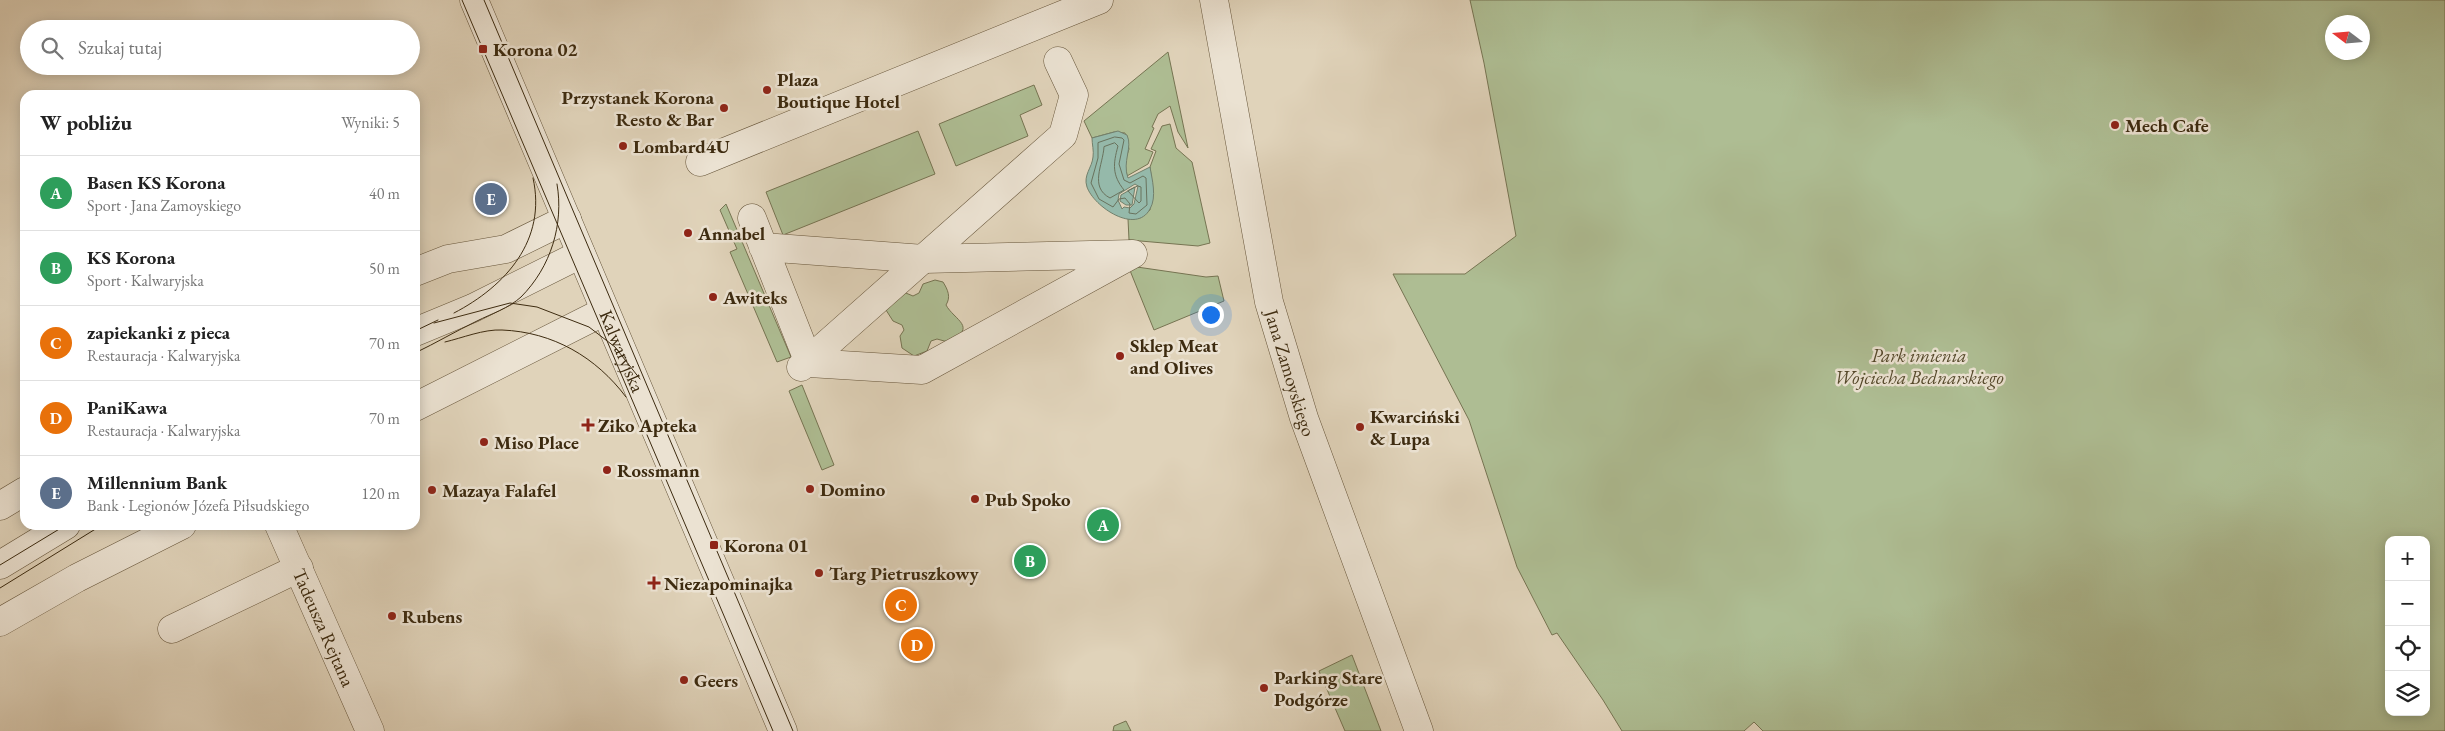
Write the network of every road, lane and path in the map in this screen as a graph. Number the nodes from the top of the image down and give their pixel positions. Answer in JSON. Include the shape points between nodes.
{"nodes":[{"id":1,"x":474,"y":0,"type":"edge"},
{"id":2,"x":1100,"y":0,"type":"edge"},
{"id":3,"x":1214,"y":0,"type":"edge"},
{"id":4,"x":1058,"y":61,"type":"dead end"},
{"id":5,"x":700,"y":162,"type":"dead end"},
{"id":6,"x":752,"y":218,"type":"dead end"},
{"id":7,"x":567,"y":219,"type":"junction"},
{"id":8,"x":763,"y":247,"type":"junction"},
{"id":9,"x":581,"y":254,"type":"junction"},
{"id":10,"x":924,"y":260,"type":"junction"},
{"id":11,"x":420,"y":270,"type":"edge"},
{"id":12,"x":605,"y":311,"type":"junction"},
{"id":13,"x":420,"y":330,"type":"edge"},
{"id":14,"x":802,"y":367,"type":"junction"},
{"id":15,"x":420,"y":404,"type":"edge"},
{"id":16,"x":20,"y":494,"type":"edge"},
{"id":17,"x":0,"y":506,"type":"edge"},
{"id":18,"x":58,"y":530,"type":"edge"},
{"id":19,"x":172,"y":530,"type":"edge"},
{"id":20,"x":282,"y":530,"type":"edge"},
{"id":21,"x":0,"y":565,"type":"edge"},
{"id":22,"x":298,"y":568,"type":"junction"},
{"id":23,"x":0,"y":622,"type":"edge"},
{"id":24,"x":172,"y":629,"type":"dead end"},
{"id":25,"x":370,"y":731,"type":"edge"},
{"id":26,"x":783,"y":731,"type":"edge"},
{"id":27,"x":1419,"y":731,"type":"edge"}],
"edges":[{"from":1,"to":7,"type":"street","name":"Kalwaryjska"},
{"from":2,"to":5,"type":"street"},
{"from":3,"to":27,"type":"street","name":"Jana Zamoyskiego","via":[[1269,302],[1304,418]]},
{"from":4,"to":10,"type":"street","via":[[1074,95],[1063,135]]},
{"from":6,"to":8,"type":"street"},
{"from":7,"to":9,"type":"street","name":"Kalwaryjska"},
{"from":7,"to":11,"type":"street","via":[[506,249],[448,259]]},
{"from":8,"to":10,"type":"street"},
{"from":8,"to":14,"type":"street"},
{"from":9,"to":12,"type":"street","name":"Kalwaryjska"},
{"from":9,"to":13,"type":"street","via":[[474,308]]},
{"from":10,"to":14,"type":"street"},
{"from":10,"to":14,"type":"street","via":[[1133,254],[922,370]]},
{"from":12,"to":15,"type":"street"},
{"from":12,"to":26,"type":"street","name":"Kalwaryjska"},
{"from":16,"to":17,"type":"street"},
{"from":18,"to":21,"type":"street"},
{"from":19,"to":23,"type":"street","via":[[76,578]]},
{"from":20,"to":22,"type":"street","name":"Tadeusza Rejtana"},
{"from":22,"to":24,"type":"street"},
{"from":22,"to":25,"type":"street","name":"Tadeusza Rejtana"}]}
